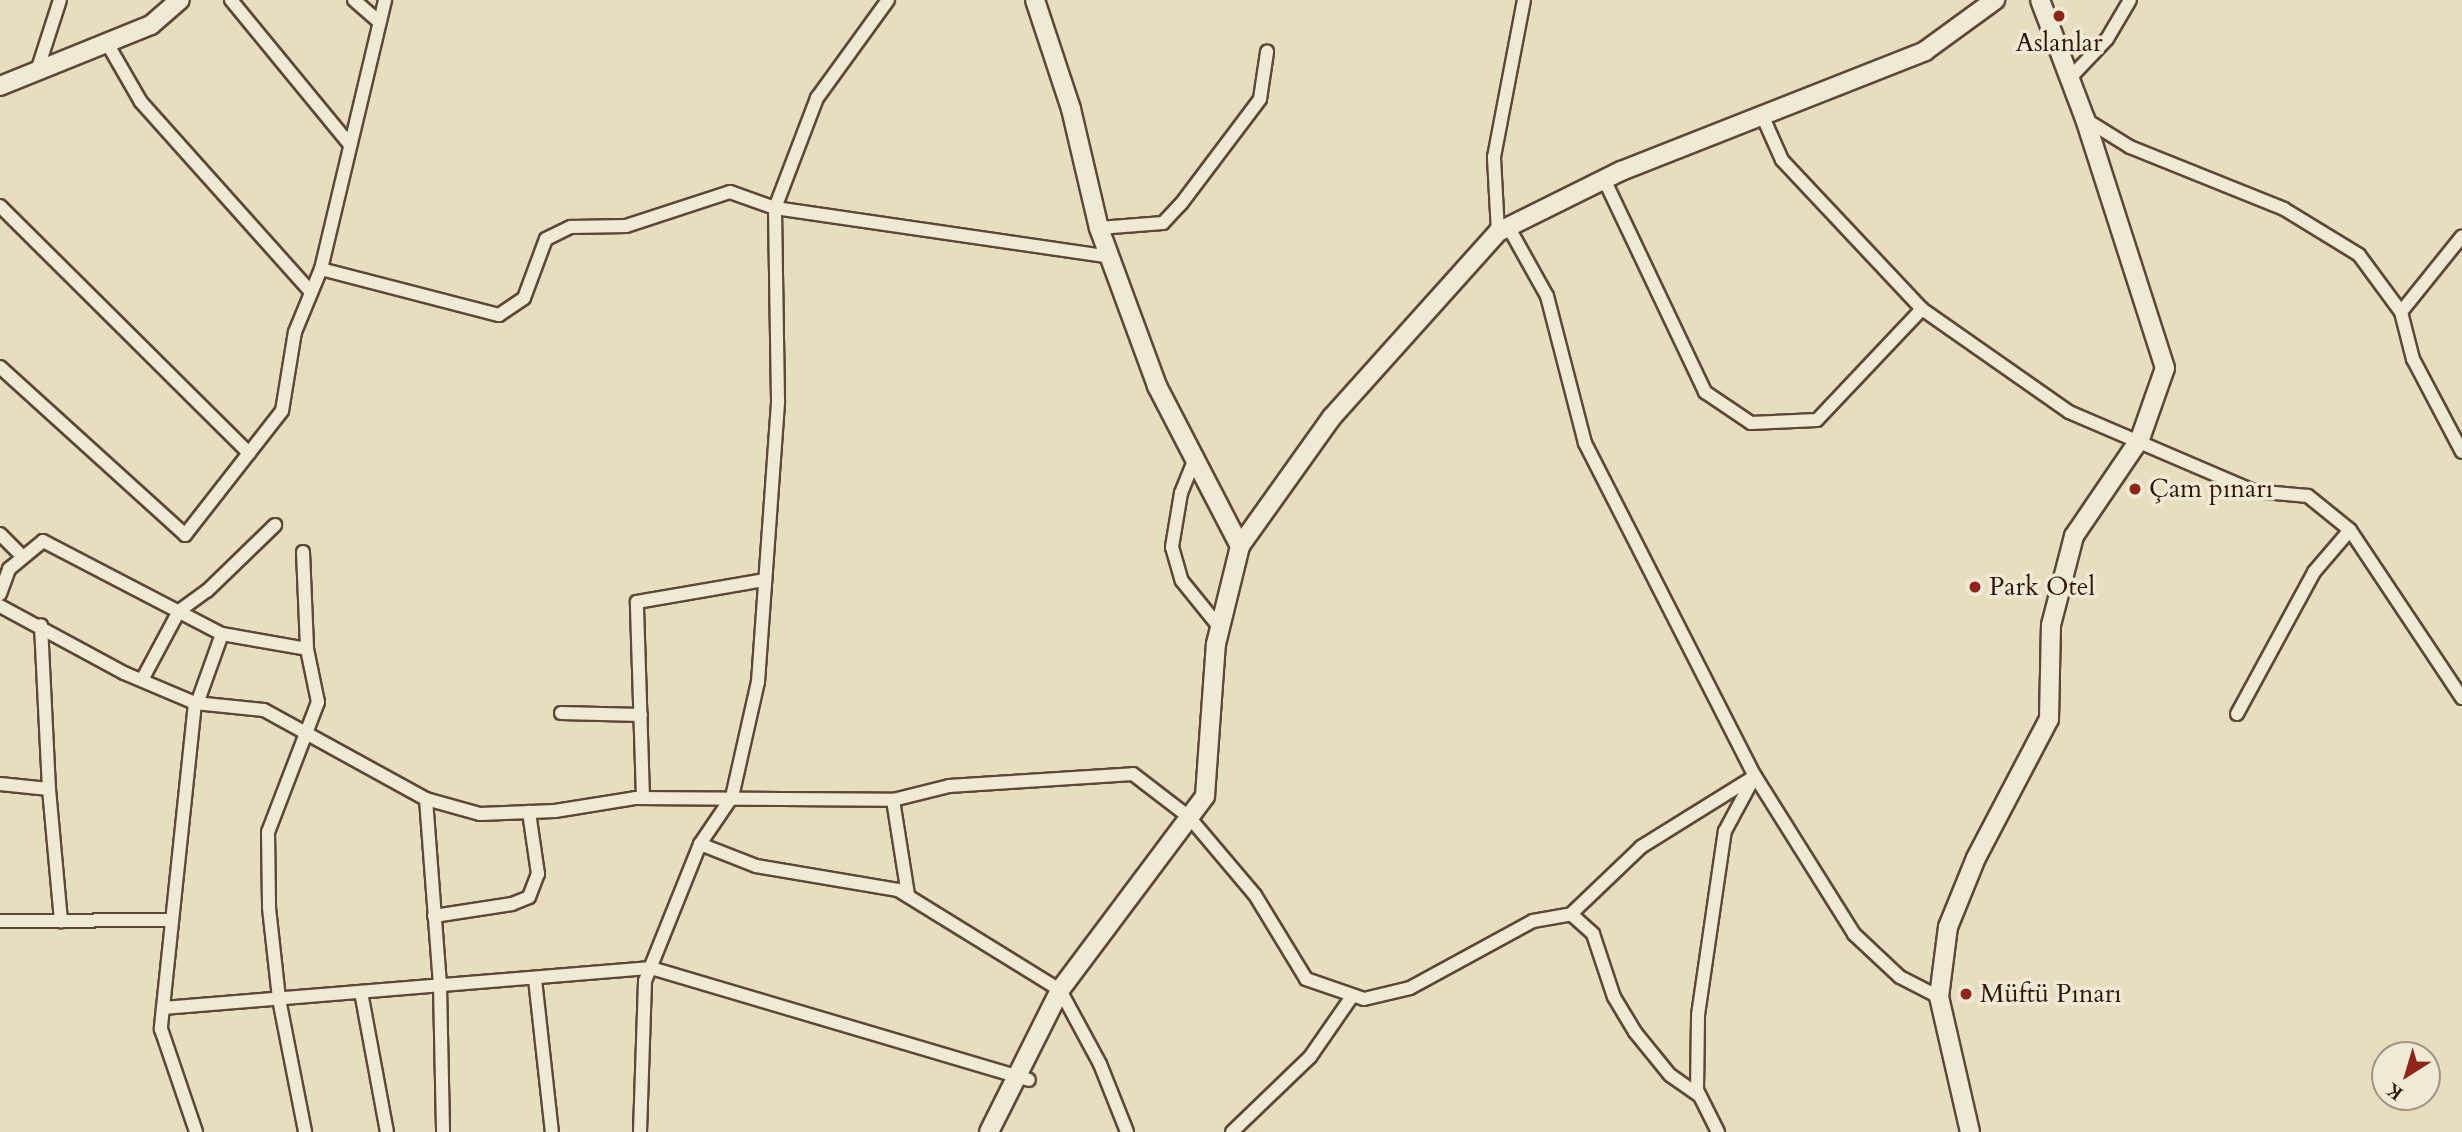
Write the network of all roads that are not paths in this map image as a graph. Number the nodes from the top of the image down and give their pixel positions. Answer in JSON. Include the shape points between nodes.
{"nodes":[{"id":1,"x":60,"y":0,"type":"edge"},
{"id":2,"x":180,"y":0,"type":"edge"},
{"id":3,"x":231,"y":0,"type":"edge"},
{"id":4,"x":354,"y":0,"type":"edge"},
{"id":5,"x":385,"y":0,"type":"edge"},
{"id":6,"x":888,"y":0,"type":"edge"},
{"id":7,"x":1035,"y":0,"type":"edge"},
{"id":8,"x":1524,"y":0,"type":"edge"},
{"id":9,"x":1995,"y":0,"type":"edge"},
{"id":10,"x":2040,"y":0,"type":"edge"},
{"id":11,"x":2130,"y":0,"type":"edge"},
{"id":12,"x":379,"y":22,"type":"junction"},
{"id":13,"x":107,"y":43,"type":"junction"},
{"id":14,"x":1267,"y":52,"type":"dead end"},
{"id":15,"x":38,"y":68,"type":"junction"},
{"id":16,"x":2069,"y":79,"type":"junction"},
{"id":17,"x":0,"y":86,"type":"edge"},
{"id":18,"x":1762,"y":115,"type":"junction"},
{"id":19,"x":2085,"y":119,"type":"junction"},
{"id":20,"x":350,"y":145,"type":"junction"},
{"id":21,"x":1604,"y":179,"type":"junction"},
{"id":22,"x":0,"y":206,"type":"edge"},
{"id":23,"x":775,"y":208,"type":"junction"},
{"id":24,"x":1098,"y":228,"type":"junction"},
{"id":25,"x":1503,"y":230,"type":"junction"},
{"id":26,"x":2462,"y":236,"type":"edge"},
{"id":27,"x":1110,"y":257,"type":"junction"},
{"id":28,"x":321,"y":269,"type":"junction"},
{"id":29,"x":311,"y":292,"type":"junction"},
{"id":30,"x":1922,"y":309,"type":"junction"},
{"id":31,"x":2401,"y":312,"type":"junction"},
{"id":32,"x":0,"y":367,"type":"edge"},
{"id":33,"x":2140,"y":439,"type":"junction"},
{"id":34,"x":2460,"y":446,"type":"edge"},
{"id":35,"x":249,"y":453,"type":"junction"},
{"id":36,"x":1196,"y":456,"type":"junction"},
{"id":37,"x":275,"y":525,"type":"dead end"},
{"id":38,"x":2350,"y":530,"type":"junction"},
{"id":39,"x":0,"y":534,"type":"edge"},
{"id":40,"x":1240,"y":546,"type":"junction"},
{"id":41,"x":303,"y":552,"type":"dead end"},
{"id":42,"x":22,"y":555,"type":"junction"},
{"id":43,"x":765,"y":580,"type":"junction"},
{"id":44,"x":0,"y":594,"type":"edge"},
{"id":45,"x":0,"y":606,"type":"edge"},
{"id":46,"x":178,"y":611,"type":"junction"},
{"id":47,"x":41,"y":625,"type":"junction"},
{"id":48,"x":1220,"y":628,"type":"junction"},
{"id":49,"x":222,"y":634,"type":"junction"},
{"id":50,"x":307,"y":649,"type":"junction"},
{"id":51,"x":142,"y":680,"type":"junction"},
{"id":52,"x":2462,"y":698,"type":"edge"},
{"id":53,"x":196,"y":702,"type":"junction"},
{"id":54,"x":561,"y":713,"type":"dead end"},
{"id":55,"x":2237,"y":714,"type":"dead end"},
{"id":56,"x":641,"y":715,"type":"junction"},
{"id":57,"x":309,"y":735,"type":"junction"},
{"id":58,"x":1755,"y":776,"type":"junction"},
{"id":59,"x":0,"y":784,"type":"edge"},
{"id":60,"x":49,"y":789,"type":"junction"},
{"id":61,"x":732,"y":797,"type":"junction"},
{"id":62,"x":643,"y":798,"type":"junction"},
{"id":63,"x":426,"y":799,"type":"junction"},
{"id":64,"x":893,"y":800,"type":"junction"},
{"id":65,"x":529,"y":812,"type":"junction"},
{"id":66,"x":1189,"y":817,"type":"junction"},
{"id":67,"x":700,"y":844,"type":"junction"},
{"id":68,"x":908,"y":895,"type":"junction"},
{"id":69,"x":1571,"y":914,"type":"junction"},
{"id":70,"x":435,"y":916,"type":"junction"},
{"id":71,"x":172,"y":920,"type":"junction"},
{"id":72,"x":0,"y":921,"type":"edge"},
{"id":73,"x":61,"y":921,"type":"junction"},
{"id":74,"x":650,"y":968,"type":"junction"},
{"id":75,"x":535,"y":979,"type":"junction"},
{"id":76,"x":440,"y":986,"type":"junction"},
{"id":77,"x":1060,"y":990,"type":"junction"},
{"id":78,"x":360,"y":992,"type":"junction"},
{"id":79,"x":1353,"y":995,"type":"junction"},
{"id":80,"x":1939,"y":997,"type":"junction"},
{"id":81,"x":279,"y":999,"type":"junction"},
{"id":82,"x":163,"y":1008,"type":"junction"},
{"id":83,"x":1023,"y":1078,"type":"junction"},
{"id":84,"x":1699,"y":1095,"type":"junction"},
{"id":85,"x":197,"y":1132,"type":"edge"},
{"id":86,"x":305,"y":1132,"type":"edge"},
{"id":87,"x":387,"y":1132,"type":"edge"},
{"id":88,"x":443,"y":1132,"type":"edge"},
{"id":89,"x":552,"y":1132,"type":"edge"},
{"id":90,"x":640,"y":1132,"type":"edge"},
{"id":91,"x":989,"y":1132,"type":"edge"},
{"id":92,"x":1128,"y":1132,"type":"edge"},
{"id":93,"x":1232,"y":1132,"type":"edge"},
{"id":94,"x":1718,"y":1132,"type":"edge"},
{"id":95,"x":1970,"y":1132,"type":"edge"}],
"edges":[{"from":1,"to":15,"type":"street"},
{"from":2,"to":13,"type":"street","via":[[151,25]]},
{"from":3,"to":20,"type":"street"},
{"from":4,"to":12,"type":"street"},
{"from":5,"to":12,"type":"street"},
{"from":6,"to":23,"type":"street","via":[[817,98]]},
{"from":7,"to":24,"type":"street","via":[[1071,108]]},
{"from":8,"to":25,"type":"street","via":[[1494,157]]},
{"from":9,"to":18,"type":"street","via":[[1926,51]]},
{"from":10,"to":16,"type":"street"},
{"from":11,"to":16,"type":"street","via":[[2107,39]]},
{"from":12,"to":20,"type":"street"},
{"from":13,"to":15,"type":"street"},
{"from":13,"to":29,"type":"street","via":[[141,102]]},
{"from":14,"to":24,"type":"street","via":[[1260,99],[1163,223]]},
{"from":15,"to":17,"type":"street"},
{"from":16,"to":19,"type":"street"},
{"from":18,"to":21,"type":"street"},
{"from":18,"to":30,"type":"street","via":[[1782,160]]},
{"from":19,"to":31,"type":"street","via":[[2130,148],[2284,209],[2359,255]]},
{"from":19,"to":33,"type":"street","via":[[2165,368]]},
{"from":20,"to":28,"type":"street"},
{"from":21,"to":25,"type":"street"},
{"from":21,"to":30,"type":"street","via":[[1705,392],[1751,423],[1817,420]]},
{"from":22,"to":35,"type":"street"},
{"from":23,"to":27,"type":"street"},
{"from":23,"to":28,"type":"street","via":[[730,192],[626,226],[571,228],[546,239],[524,298],[499,315]]},
{"from":23,"to":43,"type":"street","via":[[778,401]]},
{"from":24,"to":27,"type":"street"},
{"from":25,"to":40,"type":"street","via":[[1332,418]]},
{"from":25,"to":58,"type":"street","via":[[1546,296],[1585,443]]},
{"from":26,"to":31,"type":"street"},
{"from":27,"to":36,"type":"street","via":[[1157,386]]},
{"from":28,"to":29,"type":"street"},
{"from":29,"to":35,"type":"street","via":[[295,332],[282,411]]},
{"from":30,"to":33,"type":"street","via":[[2069,412]]},
{"from":31,"to":34,"type":"street","via":[[2413,359]]},
{"from":32,"to":35,"type":"street","via":[[185,535]]},
{"from":33,"to":38,"type":"street","via":[[2253,491],[2308,496]]},
{"from":33,"to":80,"type":"street","via":[[2074,536],[2052,625],[2049,719],[1976,858],[1948,927]]},
{"from":36,"to":40,"type":"street"},
{"from":36,"to":48,"type":"street","via":[[1181,493],[1172,547],[1182,581]]},
{"from":37,"to":46,"type":"street","via":[[206,591]]},
{"from":38,"to":52,"type":"street"},
{"from":38,"to":55,"type":"street","via":[[2314,572]]},
{"from":39,"to":42,"type":"street"},
{"from":40,"to":48,"type":"street"},
{"from":41,"to":50,"type":"street"},
{"from":42,"to":44,"type":"street","via":[[9,569]]},
{"from":42,"to":46,"type":"street","via":[[43,541]]},
{"from":43,"to":56,"type":"street","via":[[637,602]]},
{"from":43,"to":61,"type":"street","via":[[758,682]]},
{"from":45,"to":47,"type":"street"},
{"from":46,"to":49,"type":"street"},
{"from":46,"to":51,"type":"street"},
{"from":47,"to":51,"type":"street"},
{"from":47,"to":60,"type":"street"},
{"from":48,"to":66,"type":"street","via":[[1205,796]]},
{"from":49,"to":50,"type":"street"},
{"from":49,"to":53,"type":"street"},
{"from":50,"to":57,"type":"street","via":[[318,702]]},
{"from":51,"to":53,"type":"street"},
{"from":53,"to":57,"type":"street","via":[[264,710]]},
{"from":53,"to":71,"type":"street"},
{"from":54,"to":56,"type":"street"},
{"from":56,"to":62,"type":"street"},
{"from":57,"to":63,"type":"street"},
{"from":57,"to":81,"type":"street","via":[[268,832],[268,908]]},
{"from":58,"to":69,"type":"street","via":[[1641,847]]},
{"from":58,"to":80,"type":"street","via":[[1854,934],[1900,978]]},
{"from":58,"to":84,"type":"street","via":[[1723,843],[1698,1015]]},
{"from":59,"to":60,"type":"street"},
{"from":60,"to":73,"type":"street"},
{"from":61,"to":62,"type":"street"},
{"from":61,"to":64,"type":"street"},
{"from":61,"to":67,"type":"street"},
{"from":62,"to":65,"type":"street"},
{"from":63,"to":65,"type":"street","via":[[480,814]]},
{"from":63,"to":70,"type":"street"},
{"from":64,"to":66,"type":"street","via":[[949,786],[1133,774]]},
{"from":64,"to":68,"type":"street"},
{"from":65,"to":70,"type":"street","via":[[538,873],[529,897]]},
{"from":66,"to":77,"type":"street"},
{"from":66,"to":79,"type":"street","via":[[1255,895],[1306,979]]},
{"from":67,"to":68,"type":"street","via":[[756,866]]},
{"from":67,"to":74,"type":"street"},
{"from":68,"to":77,"type":"street"},
{"from":69,"to":79,"type":"street","via":[[1533,921],[1410,988],[1364,999]]},
{"from":69,"to":84,"type":"street","via":[[1593,934],[1614,997],[1634,1032],[1670,1075]]},
{"from":70,"to":76,"type":"street"},
{"from":71,"to":73,"type":"street"},
{"from":71,"to":82,"type":"street"},
{"from":72,"to":73,"type":"street"},
{"from":74,"to":75,"type":"street"},
{"from":74,"to":83,"type":"street"},
{"from":74,"to":90,"type":"street","via":[[645,981]]},
{"from":75,"to":76,"type":"street"},
{"from":75,"to":89,"type":"street"},
{"from":76,"to":78,"type":"street"},
{"from":76,"to":88,"type":"street"},
{"from":77,"to":83,"type":"street"},
{"from":77,"to":92,"type":"street","via":[[1100,1064]]},
{"from":78,"to":81,"type":"street"},
{"from":78,"to":87,"type":"street"},
{"from":79,"to":93,"type":"street","via":[[1310,1057]]},
{"from":80,"to":95,"type":"street"},
{"from":81,"to":82,"type":"street"},
{"from":81,"to":86,"type":"street"},
{"from":82,"to":85,"type":"street","via":[[161,1029]]},
{"from":83,"to":91,"type":"street"},
{"from":84,"to":94,"type":"street"}]}
